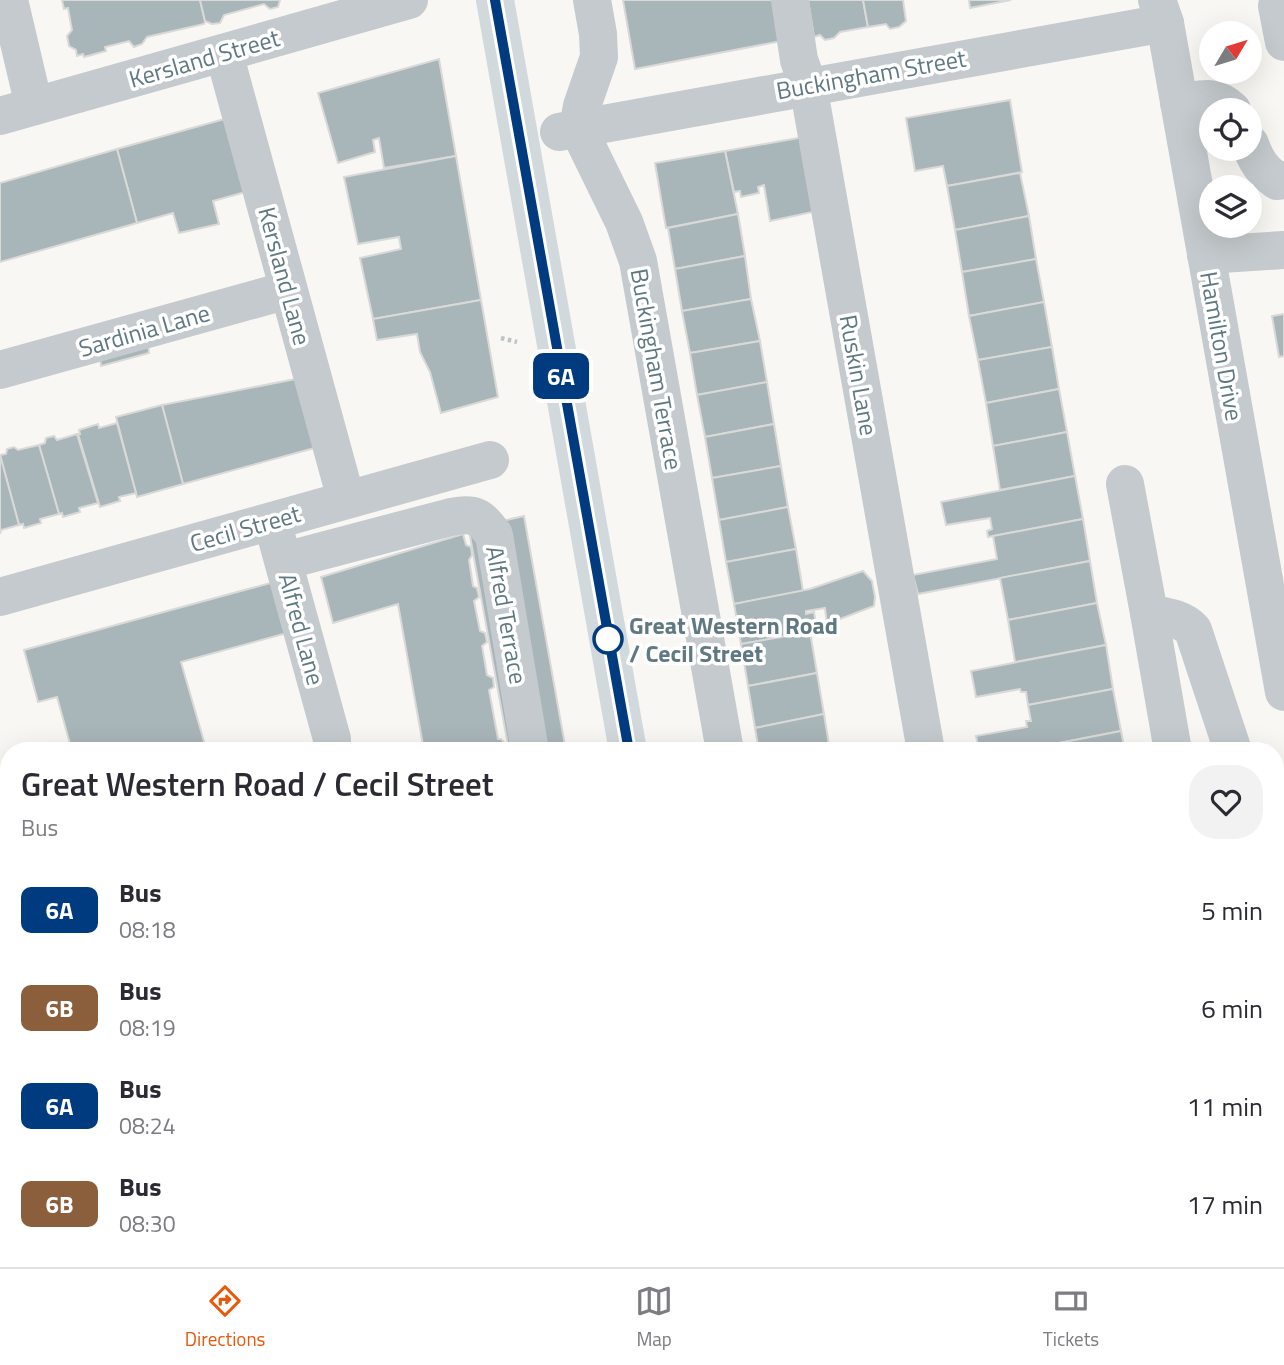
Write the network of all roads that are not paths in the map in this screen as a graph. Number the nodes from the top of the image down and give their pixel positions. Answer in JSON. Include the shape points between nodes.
{"nodes":[{"id":1,"x":9,"y":0,"type":"edge"},
{"id":2,"x":409,"y":0,"type":"edge"},
{"id":3,"x":495,"y":0,"type":"edge"},
{"id":4,"x":592,"y":0,"type":"edge"},
{"id":5,"x":790,"y":0,"type":"edge"},
{"id":6,"x":1161,"y":11,"type":"edge"},
{"id":7,"x":303,"y":14,"type":"edge"},
{"id":8,"x":224,"y":53,"type":"junction"},
{"id":9,"x":808,"y":85,"type":"junction"},
{"id":10,"x":1199,"y":100,"type":"edge"},
{"id":11,"x":1179,"y":103,"type":"junction"},
{"id":12,"x":17,"y":111,"type":"edge"},
{"id":13,"x":569,"y":130,"type":"junction"},
{"id":14,"x":1256,"y":161,"type":"edge"},
{"id":15,"x":1284,"y":180,"type":"edge"},
{"id":16,"x":1284,"y":250,"type":"edge"},
{"id":17,"x":1206,"y":255,"type":"junction"},
{"id":18,"x":288,"y":290,"type":"junction"},
{"id":19,"x":0,"y":370,"type":"edge"},
{"id":20,"x":490,"y":460,"type":"dead end"},
{"id":21,"x":1125,"y":484,"type":"dead end"},
{"id":22,"x":346,"y":499,"type":"junction"},
{"id":23,"x":272,"y":520,"type":"junction"},
{"id":24,"x":284,"y":561,"type":"junction"},
{"id":25,"x":0,"y":597,"type":"edge"},
{"id":26,"x":1149,"y":613,"type":"junction"},
{"id":27,"x":1284,"y":692,"type":"edge"},
{"id":28,"x":332,"y":739,"type":"dead end"},
{"id":29,"x":528,"y":742,"type":"edge"},
{"id":30,"x":626,"y":742,"type":"edge"},
{"id":31,"x":723,"y":742,"type":"edge"},
{"id":32,"x":924,"y":742,"type":"edge"},
{"id":33,"x":1171,"y":742,"type":"edge"},
{"id":34,"x":1230,"y":742,"type":"edge"}],
"edges":[{"from":1,"to":12,"type":"street"},
{"from":2,"to":7,"type":"street","name":"Kersland Street"},
{"from":3,"to":30,"type":"main road"},
{"from":4,"to":13,"type":"street","via":[[599,57]]},
{"from":5,"to":9,"type":"street","name":"Ruskin Lane","via":[[799,60]]},
{"from":6,"to":9,"type":"street","name":"Buckingham Street"},
{"from":6,"to":11,"type":"street","name":"Hamilton Drive"},
{"from":7,"to":8,"type":"street","name":"Kersland Street"},
{"from":8,"to":12,"type":"street","name":"Kersland Street"},
{"from":8,"to":18,"type":"street","name":"Kersland Lane"},
{"from":9,"to":13,"type":"street","name":"Buckingham Street"},
{"from":9,"to":32,"type":"street","name":"Ruskin Lane"},
{"from":10,"to":11,"type":"street"},
{"from":11,"to":17,"type":"street","name":"Hamilton Drive"},
{"from":13,"to":31,"type":"street","name":"Buckingham Terrace","via":[[624,222],[638,261]]},
{"from":14,"to":15,"type":"street","via":[[1277,181]]},
{"from":16,"to":17,"type":"street"},
{"from":17,"to":27,"type":"street","name":"Hamilton Drive"},
{"from":18,"to":19,"type":"street","name":"Sardinia Lane"},
{"from":18,"to":22,"type":"street","name":"Kersland Lane"},
{"from":20,"to":22,"type":"street","name":"Cecil Street"},
{"from":21,"to":26,"type":"street"},
{"from":22,"to":23,"type":"street","name":"Cecil Street"},
{"from":23,"to":24,"type":"street","name":"Alfred Lane"},
{"from":23,"to":25,"type":"street","name":"Cecil Street"},
{"from":24,"to":28,"type":"street","name":"Alfred Lane"},
{"from":24,"to":29,"type":"street","name":"Alfred Terrace","via":[[450,517],[471,514],[483,521],[494,535]]},
{"from":26,"to":33,"type":"street"},
{"from":26,"to":34,"type":"street","via":[[1180,620],[1193,630]]}]}
